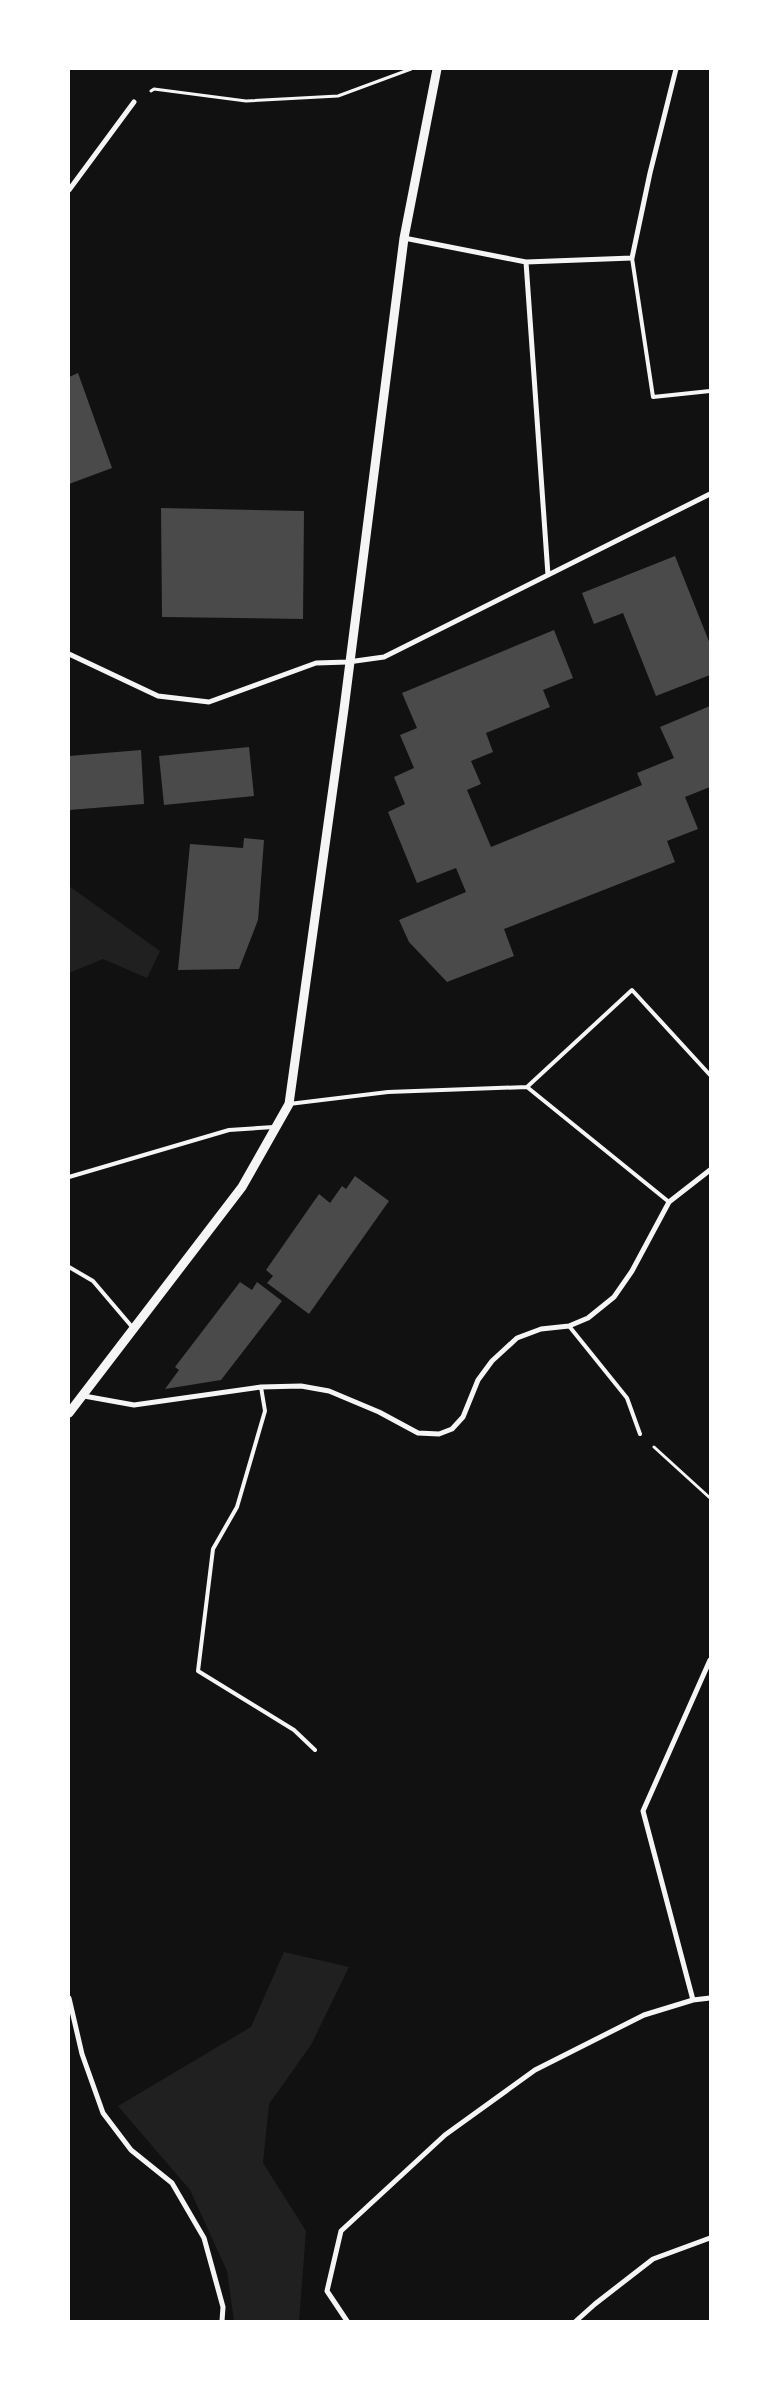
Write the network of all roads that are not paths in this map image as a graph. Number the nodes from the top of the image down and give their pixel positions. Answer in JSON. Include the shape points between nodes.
{"nodes":[{"id":1,"x":437,"y":69,"type":"edge"},
{"id":2,"x":676,"y":69,"type":"edge"},
{"id":3,"x":134,"y":102,"type":"road end"},
{"id":4,"x":69,"y":190,"type":"edge"},
{"id":5,"x":404,"y":238,"type":"junction"},
{"id":6,"x":632,"y":258,"type":"junction"},
{"id":7,"x":526,"y":262,"type":"junction"},
{"id":8,"x":710,"y":390,"type":"edge"},
{"id":9,"x":710,"y":494,"type":"edge"},
{"id":10,"x":548,"y":575,"type":"junction"},
{"id":11,"x":69,"y":654,"type":"edge"},
{"id":12,"x":348,"y":662,"type":"junction"},
{"id":13,"x":710,"y":1075,"type":"edge"},
{"id":14,"x":527,"y":1087,"type":"junction"},
{"id":15,"x":289,"y":1104,"type":"junction"},
{"id":16,"x":277,"y":1126,"type":"junction"},
{"id":17,"x":710,"y":1170,"type":"edge"},
{"id":18,"x":69,"y":1177,"type":"edge"},
{"id":19,"x":669,"y":1202,"type":"junction"},
{"id":20,"x":69,"y":1266,"type":"edge"},
{"id":21,"x":568,"y":1326,"type":"junction"},
{"id":22,"x":133,"y":1328,"type":"junction"},
{"id":23,"x":261,"y":1388,"type":"junction"},
{"id":24,"x":84,"y":1396,"type":"junction"},
{"id":25,"x":69,"y":1413,"type":"edge"},
{"id":26,"x":640,"y":1434,"type":"road end"},
{"id":27,"x":710,"y":1660,"type":"edge"},
{"id":28,"x":316,"y":1750,"type":"dead end"},
{"id":29,"x":69,"y":1998,"type":"edge"},
{"id":30,"x":710,"y":1998,"type":"edge"},
{"id":31,"x":693,"y":2000,"type":"junction"},
{"id":32,"x":710,"y":2238,"type":"edge"},
{"id":33,"x":222,"y":2321,"type":"edge"},
{"id":34,"x":347,"y":2321,"type":"edge"},
{"id":35,"x":576,"y":2321,"type":"edge"}],
"edges":[{"from":1,"to":5,"type":"street"},
{"from":2,"to":6,"type":"street"},
{"from":3,"to":4,"type":"street"},
{"from":5,"to":7,"type":"street"},
{"from":5,"to":12,"type":"street"},
{"from":6,"to":7,"type":"street"},
{"from":6,"to":8,"type":"lane","via":[[653,397]]},
{"from":7,"to":10,"type":"street"},
{"from":9,"to":10,"type":"street"},
{"from":10,"to":12,"type":"street","via":[[384,657]]},
{"from":11,"to":12,"type":"street","via":[[158,696],[209,702],[316,663]]},
{"from":12,"to":15,"type":"street"},
{"from":13,"to":14,"type":"lane","via":[[632,990]]},
{"from":14,"to":15,"type":"lane","via":[[388,1092]]},
{"from":14,"to":19,"type":"lane"},
{"from":15,"to":16,"type":"street"},
{"from":16,"to":18,"type":"lane","via":[[229,1130]]},
{"from":16,"to":22,"type":"street","via":[[242,1187]]},
{"from":17,"to":19,"type":"street"},
{"from":19,"to":21,"type":"street","via":[[632,1271],[614,1297],[588,1318]]},
{"from":20,"to":22,"type":"lane","via":[[93,1281]]},
{"from":21,"to":23,"type":"street","via":[[541,1329],[517,1338],[492,1361],[478,1380],[463,1418],[452,1430],[439,1434],[418,1433],[329,1391],[301,1386]]},
{"from":21,"to":26,"type":"lane","via":[[626,1398]]},
{"from":22,"to":24,"type":"street"},
{"from":23,"to":24,"type":"street","via":[[134,1405]]},
{"from":23,"to":28,"type":"lane","via":[[265,1412],[237,1508],[213,1550],[198,1671],[294,1730]]},
{"from":24,"to":25,"type":"street"},
{"from":27,"to":31,"type":"street","via":[[643,1811]]},
{"from":29,"to":33,"type":"street","via":[[82,2054],[103,2113],[131,2150],[172,2182],[204,2238],[223,2307]]},
{"from":30,"to":31,"type":"street"},
{"from":31,"to":34,"type":"street","via":[[644,2015],[535,2070],[445,2134],[340,2230],[327,2290]]},
{"from":32,"to":35,"type":"street","via":[[653,2259]]}]}
